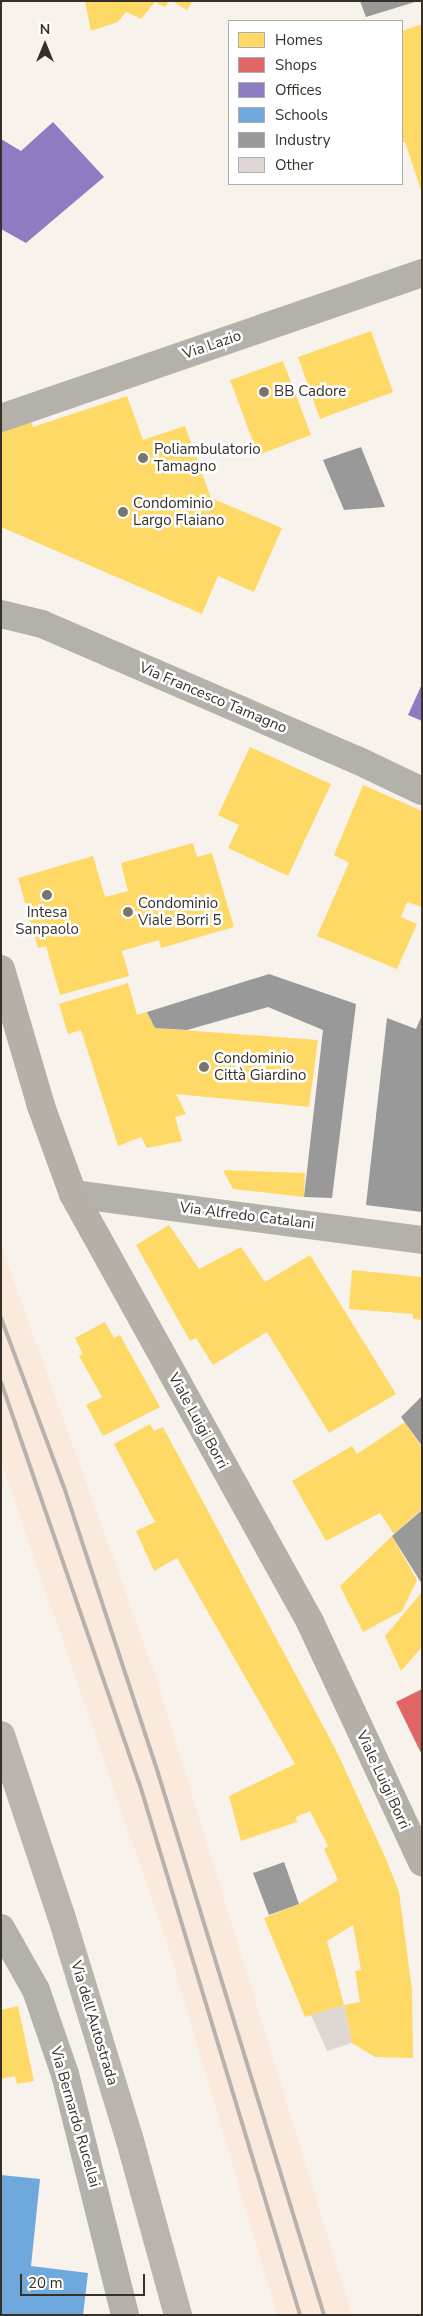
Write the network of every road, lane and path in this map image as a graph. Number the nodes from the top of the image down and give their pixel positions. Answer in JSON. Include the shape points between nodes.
{"nodes":[{"id":1,"x":422,"y":273,"type":"edge"},
{"id":2,"x":1,"y":418,"type":"edge"},
{"id":3,"x":1,"y":614,"type":"edge"},
{"id":4,"x":422,"y":791,"type":"edge"},
{"id":5,"x":1,"y":969,"type":"edge"},
{"id":6,"x":73,"y":1194,"type":"junction"},
{"id":7,"x":422,"y":1240,"type":"edge"},
{"id":8,"x":1,"y":1734,"type":"edge"},
{"id":9,"x":422,"y":1862,"type":"edge"},
{"id":10,"x":1,"y":1928,"type":"edge"},
{"id":11,"x":125,"y":2315,"type":"edge"},
{"id":12,"x":178,"y":2315,"type":"edge"}],
"edges":[{"from":1,"to":2,"type":"street","name":"Via Lazio"},
{"from":3,"to":4,"type":"street","name":"Via Francesco Tamagno","via":[[50,628]]},
{"from":5,"to":6,"type":"main road","name":"Viale Luigi Borri","via":[[41,1106]]},
{"from":6,"to":7,"type":"street","name":"Via Alfredo Catalani"},
{"from":6,"to":9,"type":"main road","name":"Viale Luigi Borri","via":[[311,1624]]},
{"from":8,"to":12,"type":"highway","name":"Via dell'Autostrada","via":[[87,1998]]},
{"from":10,"to":11,"type":"street","name":"Via Bernardo Rucellai","via":[[36,1990],[65,2074]]}]}
